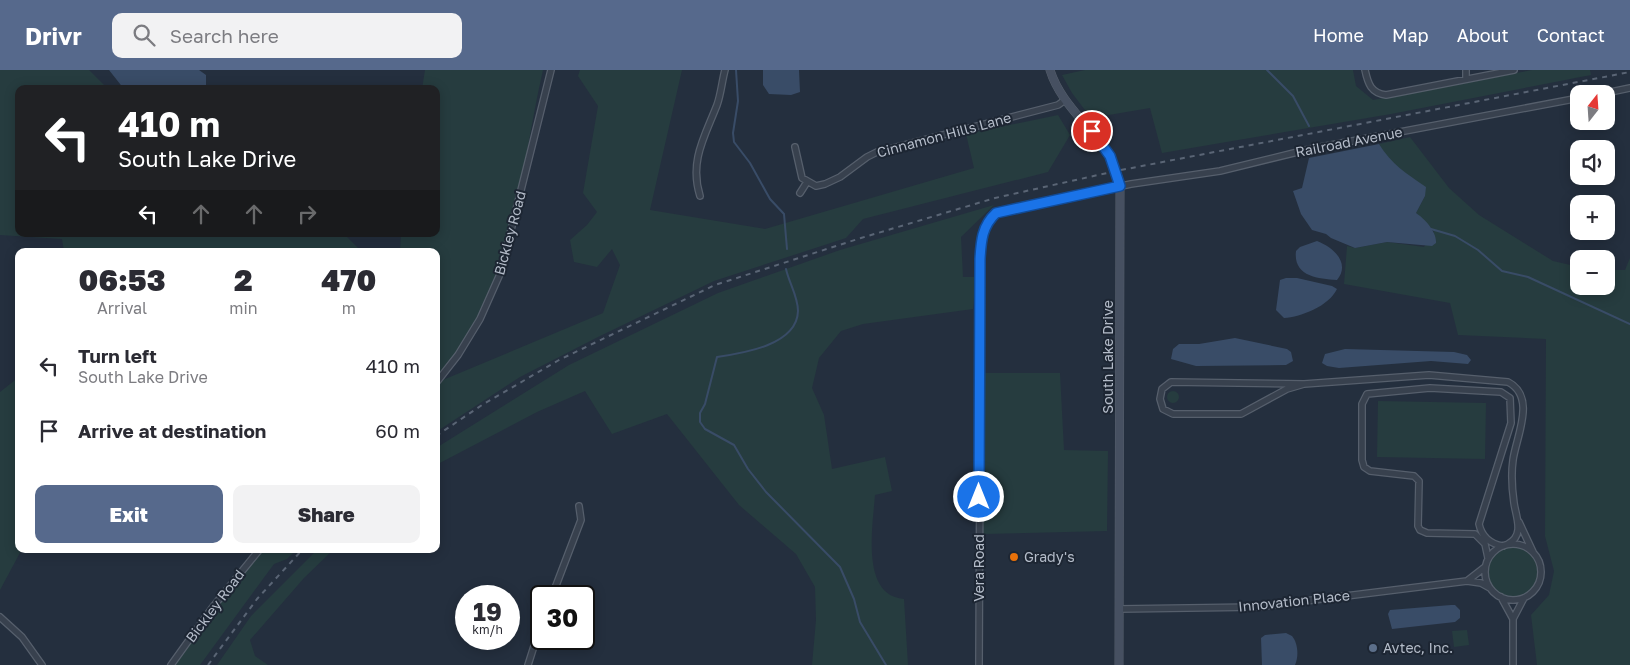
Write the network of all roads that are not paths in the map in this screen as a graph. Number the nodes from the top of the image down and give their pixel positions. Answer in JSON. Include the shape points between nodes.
{"nodes":[{"id":1,"x":551,"y":70,"type":"edge"},
{"id":2,"x":724,"y":70,"type":"edge"},
{"id":3,"x":1050,"y":70,"type":"edge"},
{"id":4,"x":1365,"y":70,"type":"edge"},
{"id":5,"x":1466,"y":70,"type":"edge"},
{"id":6,"x":1514,"y":70,"type":"edge"},
{"id":7,"x":1466,"y":80,"type":"junction"},
{"id":8,"x":1630,"y":88,"type":"edge"},
{"id":9,"x":1615,"y":91,"type":"edge"},
{"id":10,"x":1066,"y":100,"type":"junction"},
{"id":11,"x":1570,"y":100,"type":"edge"},
{"id":12,"x":795,"y":147,"type":"dead end"},
{"id":13,"x":807,"y":182,"type":"junction"},
{"id":14,"x":1120,"y":186,"type":"junction"},
{"id":15,"x":800,"y":193,"type":"dead end"},
{"id":16,"x":700,"y":196,"type":"dead end"},
{"id":17,"x":440,"y":378,"type":"edge"},
{"id":18,"x":1304,"y":384,"type":"junction"},
{"id":19,"x":579,"y":506,"type":"dead end"},
{"id":20,"x":1518,"y":519,"type":"junction"},
{"id":21,"x":1506,"y":545,"type":"junction"},
{"id":22,"x":257,"y":553,"type":"edge"},
{"id":23,"x":1534,"y":554,"type":"junction"},
{"id":24,"x":1488,"y":558,"type":"junction"},
{"id":25,"x":1485,"y":566,"type":"junction"},
{"id":26,"x":1467,"y":581,"type":"junction"},
{"id":27,"x":556,"y":585,"type":"edge"},
{"id":28,"x":1490,"y":588,"type":"junction"},
{"id":29,"x":1500,"y":597,"type":"junction"},
{"id":30,"x":1524,"y":598,"type":"junction"},
{"id":31,"x":1119,"y":609,"type":"junction"},
{"id":32,"x":0,"y":617,"type":"edge"},
{"id":33,"x":1513,"y":620,"type":"junction"},
{"id":34,"x":533,"y":650,"type":"edge"},
{"id":35,"x":42,"y":665,"type":"edge"},
{"id":36,"x":171,"y":665,"type":"edge"},
{"id":37,"x":528,"y":665,"type":"edge"},
{"id":38,"x":979,"y":665,"type":"edge"},
{"id":39,"x":1119,"y":665,"type":"edge"},
{"id":40,"x":1513,"y":665,"type":"edge"}],
"edges":[{"from":1,"to":17,"type":"street","name":"Bickley Road","via":[[497,282],[468,340]]},
{"from":2,"to":16,"type":"street","via":[[717,104],[704,132],[699,157],[696,174]]},
{"from":3,"to":10,"type":"main road","name":"South Lake Drive"},
{"from":4,"to":7,"type":"street","via":[[1374,92],[1386,95]]},
{"from":5,"to":7,"type":"street"},
{"from":6,"to":7,"type":"street"},
{"from":8,"to":9,"type":"street"},
{"from":10,"to":13,"type":"street","name":"Cinnamon Hills Lane","via":[[1058,105],[877,152],[825,184],[816,186]]},
{"from":10,"to":14,"type":"main road","name":"South Lake Drive","via":[[1106,148]]},
{"from":11,"to":14,"type":"street","name":"Railroad Avenue","via":[[1310,148],[1220,171]]},
{"from":12,"to":13,"type":"street","via":[[799,172]]},
{"from":13,"to":15,"type":"street"},
{"from":14,"to":31,"type":"main road","name":"South Lake Drive"},
{"from":14,"to":38,"type":"street","name":"Vera Road","via":[[996,213],[987,223],[981,241]]},
{"from":18,"to":18,"type":"street","via":[[1171,382],[1162,389],[1160,399],[1163,409],[1174,414],[1238,415],[1286,389]]},
{"from":18,"to":20,"type":"street","via":[[1429,375],[1502,380],[1512,384],[1523,404],[1512,467],[1512,492]]},
{"from":19,"to":27,"type":"street","via":[[581,520]]},
{"from":20,"to":21,"type":"street","via":[[1518,534]]},
{"from":20,"to":23,"type":"street"},
{"from":21,"to":23,"type":"street","via":[[1527,548]]},
{"from":21,"to":24,"type":"street"},
{"from":21,"to":24,"type":"street","via":[[1488,540],[1479,524],[1511,423],[1510,398],[1501,392],[1430,388],[1367,394],[1362,404],[1364,467],[1373,472],[1414,476],[1419,481],[1420,530],[1475,534],[1485,544]]},
{"from":22,"to":36,"type":"street","name":"Bickley Road"},
{"from":23,"to":30,"type":"street","via":[[1540,578]]},
{"from":24,"to":25,"type":"street"},
{"from":25,"to":26,"type":"street"},
{"from":25,"to":28,"type":"street"},
{"from":26,"to":28,"type":"street","name":"Innovation Place"},
{"from":26,"to":31,"type":"street","name":"Innovation Place","via":[[1257,607]]},
{"from":28,"to":29,"type":"street"},
{"from":29,"to":30,"type":"street"},
{"from":29,"to":33,"type":"street"},
{"from":30,"to":33,"type":"street"},
{"from":31,"to":39,"type":"main road","name":"South Lake Drive"},
{"from":32,"to":35,"type":"street","via":[[22,637]]},
{"from":33,"to":40,"type":"street"},
{"from":34,"to":37,"type":"street"}]}
